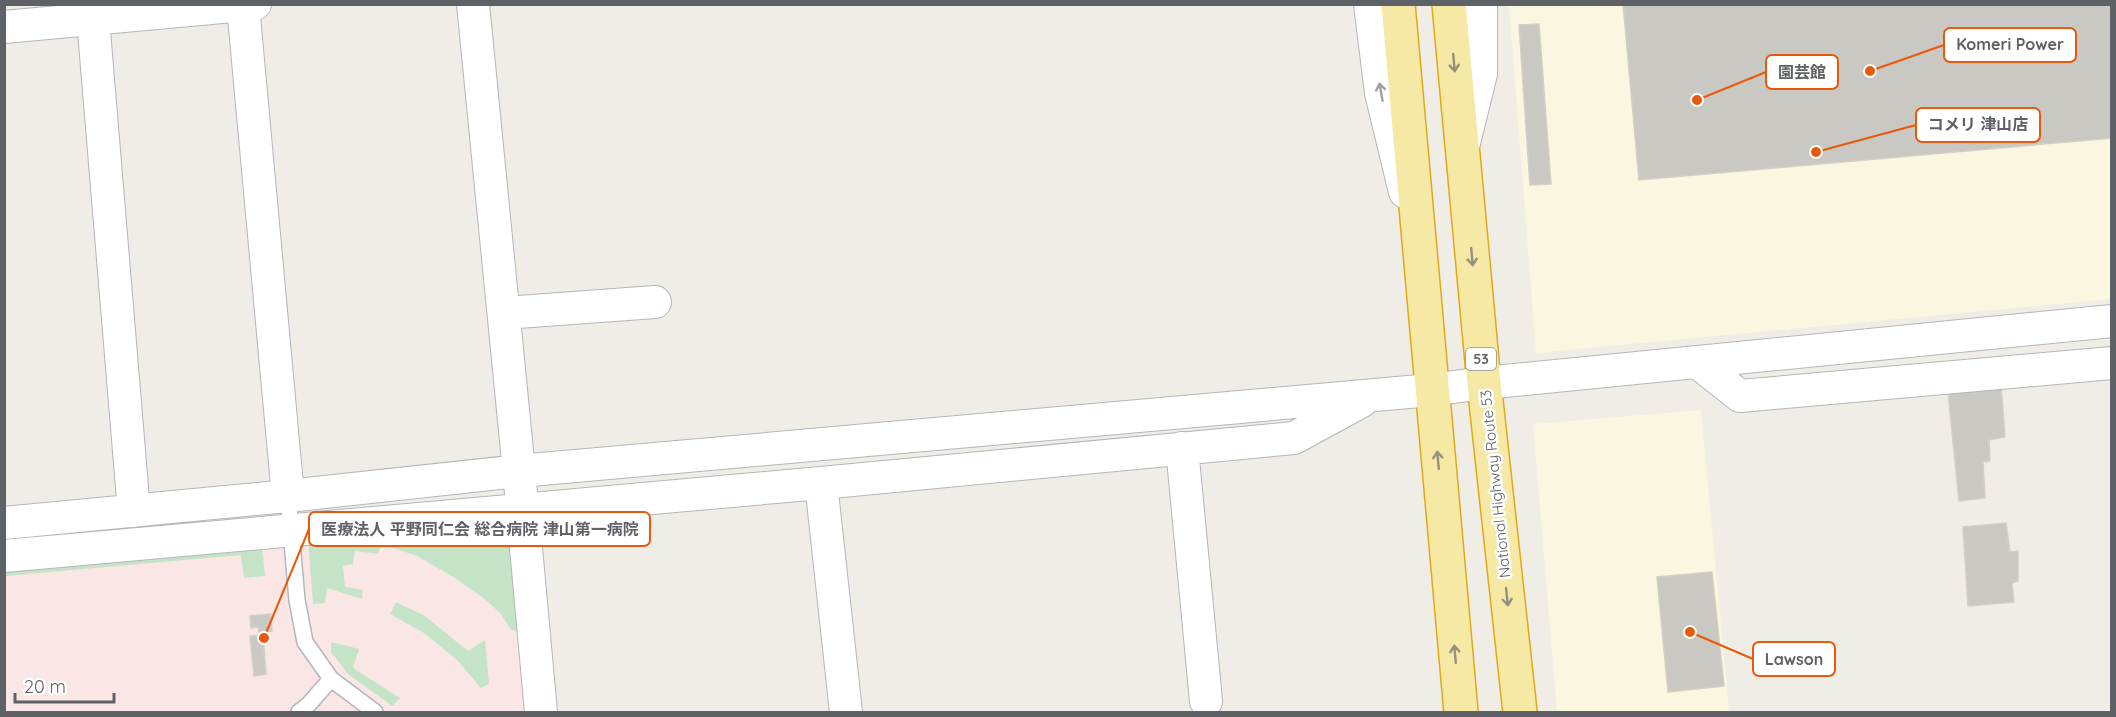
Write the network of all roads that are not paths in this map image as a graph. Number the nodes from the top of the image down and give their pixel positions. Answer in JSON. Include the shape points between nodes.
{"nodes":[{"id":1,"x":473,"y":4,"type":"edge"},
{"id":2,"x":1370,"y":4,"type":"edge"},
{"id":3,"x":1398,"y":4,"type":"edge"},
{"id":4,"x":1414,"y":4,"type":"edge"},
{"id":5,"x":1449,"y":4,"type":"edge"},
{"id":6,"x":1480,"y":4,"type":"edge"},
{"id":7,"x":249,"y":5,"type":"edge"},
{"id":8,"x":93,"y":19,"type":"junction"},
{"id":9,"x":4,"y":27,"type":"edge"},
{"id":10,"x":1462,"y":151,"type":"junction"},
{"id":11,"x":1419,"y":251,"type":"junction"},
{"id":12,"x":655,"y":302,"type":"dead end"},
{"id":13,"x":504,"y":314,"type":"junction"},
{"id":14,"x":2112,"y":321,"type":"edge"},
{"id":15,"x":1697,"y":362,"type":"junction"},
{"id":16,"x":2112,"y":363,"type":"edge"},
{"id":17,"x":1484,"y":383,"type":"junction"},
{"id":18,"x":1431,"y":390,"type":"junction"},
{"id":19,"x":1374,"y":395,"type":"junction"},
{"id":20,"x":1182,"y":448,"type":"junction"},
{"id":21,"x":519,"y":471,"type":"junction"},
{"id":22,"x":821,"y":483,"type":"junction"},
{"id":23,"x":288,"y":496,"type":"junction"},
{"id":24,"x":523,"y":509,"type":"junction"},
{"id":25,"x":134,"y":511,"type":"junction"},
{"id":26,"x":4,"y":523,"type":"edge"},
{"id":27,"x":291,"y":531,"type":"junction"},
{"id":28,"x":4,"y":556,"type":"edge"},
{"id":29,"x":331,"y":679,"type":"junction"},
{"id":30,"x":1206,"y":701,"type":"dead end"},
{"id":31,"x":299,"y":712,"type":"edge"},
{"id":32,"x":375,"y":712,"type":"edge"},
{"id":33,"x":541,"y":712,"type":"edge"},
{"id":34,"x":846,"y":712,"type":"edge"},
{"id":35,"x":1461,"y":712,"type":"edge"},
{"id":36,"x":1520,"y":712,"type":"edge"}],
"edges":[{"from":1,"to":13,"type":"street"},
{"from":11,"to":2,"type":"street","one_way":true,"via":[[1381,93]]},
{"from":3,"to":11,"type":"highway"},
{"from":4,"to":11,"type":"highway","via":[[1422,81]]},
{"from":5,"to":10,"type":"highway","name":"National Highway Route 53","number":"53","one_way":true},
{"from":6,"to":10,"type":"street","via":[[1481,74]]},
{"from":7,"to":8,"type":"street"},
{"from":7,"to":23,"type":"street"},
{"from":8,"to":9,"type":"street"},
{"from":8,"to":25,"type":"street"},
{"from":10,"to":17,"type":"highway","name":"National Highway Route 53","number":"53","one_way":true},
{"from":11,"to":18,"type":"highway"},
{"from":12,"to":13,"type":"street"},
{"from":13,"to":21,"type":"street"},
{"from":14,"to":15,"type":"street"},
{"from":15,"to":16,"type":"street","via":[[1740,396]]},
{"from":15,"to":17,"type":"street"},
{"from":17,"to":18,"type":"street"},
{"from":17,"to":36,"type":"highway","name":"National Highway Route 53","number":"53","one_way":true},
{"from":18,"to":19,"type":"street"},
{"from":35,"to":18,"type":"highway","one_way":true},
{"from":19,"to":20,"type":"street","via":[[1294,438]]},
{"from":19,"to":21,"type":"street"},
{"from":20,"to":22,"type":"street"},
{"from":20,"to":30,"type":"street"},
{"from":21,"to":23,"type":"street"},
{"from":21,"to":24,"type":"street"},
{"from":22,"to":24,"type":"street"},
{"from":22,"to":34,"type":"street"},
{"from":23,"to":25,"type":"street"},
{"from":23,"to":27,"type":"lane"},
{"from":24,"to":27,"type":"street"},
{"from":24,"to":33,"type":"street"},
{"from":25,"to":26,"type":"street"},
{"from":27,"to":28,"type":"street"},
{"from":27,"to":29,"type":"lane","via":[[305,642]]},
{"from":29,"to":31,"type":"lane"},
{"from":29,"to":32,"type":"lane"}]}
